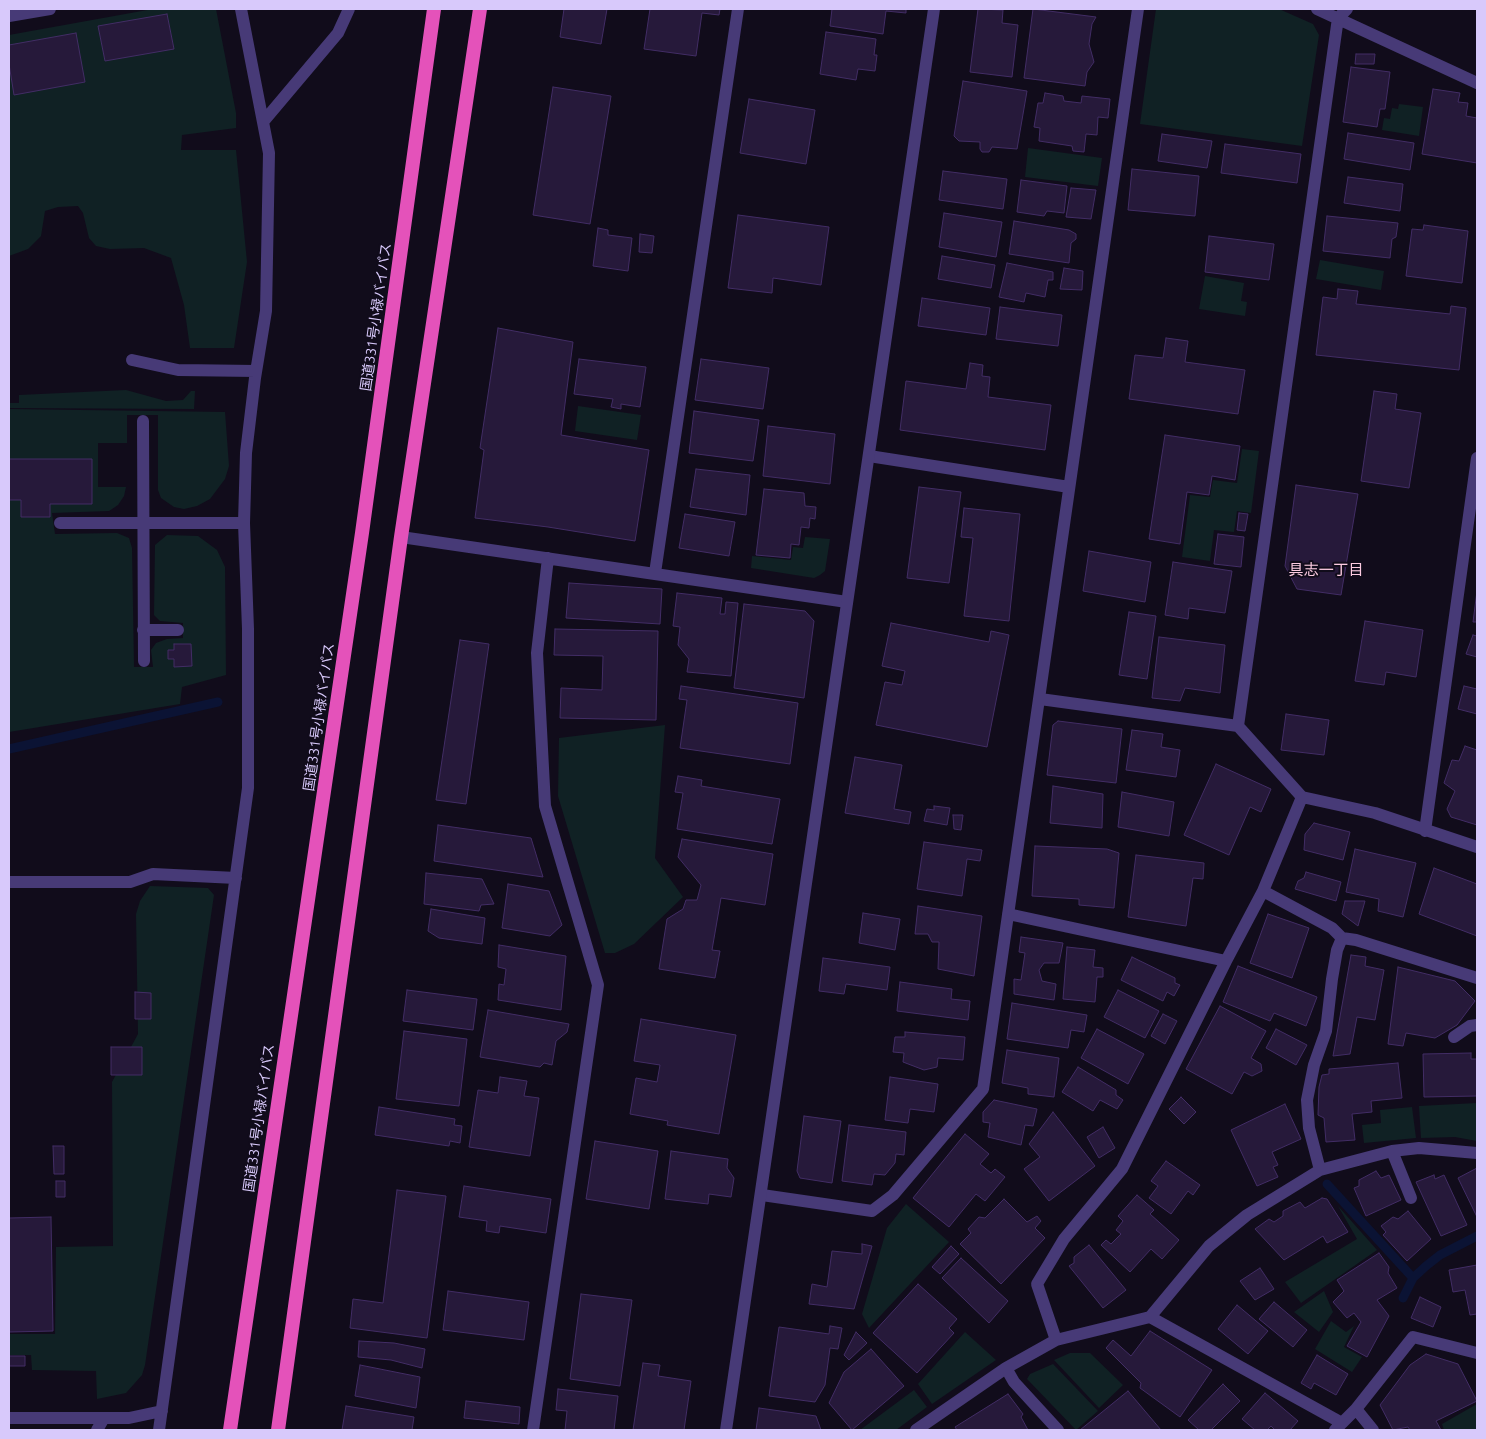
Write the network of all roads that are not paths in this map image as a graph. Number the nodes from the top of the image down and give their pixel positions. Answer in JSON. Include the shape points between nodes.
{"nodes":[{"id":1,"x":50,"y":9,"type":"edge"},
{"id":2,"x":241,"y":9,"type":"edge"},
{"id":3,"x":350,"y":9,"type":"edge"},
{"id":4,"x":434,"y":9,"type":"edge"},
{"id":5,"x":480,"y":9,"type":"edge"},
{"id":6,"x":738,"y":9,"type":"edge"},
{"id":7,"x":934,"y":9,"type":"edge"},
{"id":8,"x":1138,"y":9,"type":"edge"},
{"id":9,"x":1317,"y":9,"type":"edge"},
{"id":10,"x":1342,"y":14,"type":"edge"},
{"id":11,"x":9,"y":16,"type":"edge"},
{"id":12,"x":1477,"y":82,"type":"edge"},
{"id":13,"x":264,"y":122,"type":"junction"},
{"id":14,"x":132,"y":360,"type":"dead end"},
{"id":15,"x":256,"y":372,"type":"junction"},
{"id":16,"x":143,"y":421,"type":"dead end"},
{"id":17,"x":869,"y":456,"type":"junction"},
{"id":18,"x":1477,"y":458,"type":"edge"},
{"id":19,"x":1069,"y":486,"type":"junction"},
{"id":20,"x":60,"y":522,"type":"dead end"},
{"id":21,"x":143,"y":522,"type":"junction"},
{"id":22,"x":244,"y":523,"type":"junction"},
{"id":23,"x":401,"y":537,"type":"junction"},
{"id":24,"x":548,"y":558,"type":"junction"},
{"id":25,"x":655,"y":573,"type":"junction"},
{"id":26,"x":847,"y":602,"type":"junction"},
{"id":27,"x":143,"y":630,"type":"junction"},
{"id":28,"x":178,"y":630,"type":"dead end"},
{"id":29,"x":144,"y":661,"type":"dead end"},
{"id":30,"x":1040,"y":699,"type":"junction"},
{"id":31,"x":1238,"y":726,"type":"junction"},
{"id":32,"x":1302,"y":797,"type":"junction"},
{"id":33,"x":1425,"y":831,"type":"junction"},
{"id":34,"x":1477,"y":847,"type":"edge"},
{"id":35,"x":236,"y":878,"type":"junction"},
{"id":36,"x":9,"y":882,"type":"edge"},
{"id":37,"x":1264,"y":892,"type":"junction"},
{"id":38,"x":1008,"y":914,"type":"junction"},
{"id":39,"x":1342,"y":938,"type":"junction"},
{"id":40,"x":1226,"y":961,"type":"junction"},
{"id":41,"x":1477,"y":978,"type":"edge"},
{"id":42,"x":1477,"y":1025,"type":"edge"},
{"id":43,"x":1454,"y":1037,"type":"dead end"},
{"id":44,"x":1392,"y":1151,"type":"junction"},
{"id":45,"x":1477,"y":1153,"type":"edge"},
{"id":46,"x":1320,"y":1170,"type":"junction"},
{"id":47,"x":762,"y":1195,"type":"junction"},
{"id":48,"x":1411,"y":1198,"type":"dead end"},
{"id":49,"x":1150,"y":1317,"type":"junction"},
{"id":50,"x":1056,"y":1340,"type":"junction"},
{"id":51,"x":1477,"y":1353,"type":"edge"},
{"id":52,"x":1006,"y":1368,"type":"junction"},
{"id":53,"x":1356,"y":1409,"type":"junction"},
{"id":54,"x":162,"y":1412,"type":"junction"},
{"id":55,"x":9,"y":1418,"type":"edge"},
{"id":56,"x":104,"y":1418,"type":"junction"},
{"id":57,"x":1339,"y":1427,"type":"edge"},
{"id":58,"x":98,"y":1430,"type":"edge"},
{"id":59,"x":159,"y":1430,"type":"edge"},
{"id":60,"x":230,"y":1430,"type":"edge"},
{"id":61,"x":278,"y":1430,"type":"edge"},
{"id":62,"x":533,"y":1430,"type":"edge"},
{"id":63,"x":726,"y":1430,"type":"edge"},
{"id":64,"x":916,"y":1430,"type":"edge"},
{"id":65,"x":1058,"y":1430,"type":"edge"},
{"id":66,"x":1373,"y":1430,"type":"edge"}],
"edges":[{"from":1,"to":11,"type":"street"},
{"from":2,"to":13,"type":"street"},
{"from":3,"to":13,"type":"street","via":[[338,33]]},
{"from":4,"to":60,"type":"highway","name":"国道331号小禄バイパス","via":[[362,533]]},
{"from":5,"to":23,"type":"highway"},
{"from":6,"to":25,"type":"street"},
{"from":7,"to":17,"type":"street"},
{"from":8,"to":19,"type":"street"},
{"from":9,"to":10,"type":"street"},
{"from":10,"to":12,"type":"street"},
{"from":10,"to":31,"type":"street"},
{"from":13,"to":15,"type":"street","via":[[270,153],[266,311]]},
{"from":14,"to":15,"type":"street","via":[[178,370]]},
{"from":15,"to":22,"type":"street","via":[[246,453]]},
{"from":16,"to":21,"type":"street"},
{"from":17,"to":19,"type":"street"},
{"from":17,"to":26,"type":"street"},
{"from":18,"to":33,"type":"street"},
{"from":19,"to":30,"type":"street"},
{"from":20,"to":21,"type":"street"},
{"from":21,"to":22,"type":"street"},
{"from":21,"to":27,"type":"street"},
{"from":22,"to":35,"type":"street","via":[[248,788]]},
{"from":23,"to":24,"type":"street"},
{"from":23,"to":61,"type":"highway"},
{"from":24,"to":25,"type":"street"},
{"from":24,"to":62,"type":"street","via":[[537,653],[545,806],[598,986]]},
{"from":25,"to":26,"type":"street"},
{"from":26,"to":47,"type":"street"},
{"from":27,"to":28,"type":"street"},
{"from":27,"to":29,"type":"street"},
{"from":30,"to":31,"type":"street"},
{"from":30,"to":38,"type":"street"},
{"from":31,"to":32,"type":"street"},
{"from":32,"to":33,"type":"street","via":[[1375,813]]},
{"from":32,"to":37,"type":"street"},
{"from":33,"to":34,"type":"street"},
{"from":35,"to":36,"type":"street","via":[[153,874],[130,882]]},
{"from":35,"to":54,"type":"street"},
{"from":37,"to":39,"type":"street","via":[[1332,928]]},
{"from":37,"to":40,"type":"street"},
{"from":38,"to":40,"type":"street"},
{"from":38,"to":47,"type":"street","via":[[983,1089],[894,1195],[872,1210]]},
{"from":39,"to":41,"type":"street"},
{"from":39,"to":46,"type":"street","via":[[1332,979],[1326,1031],[1314,1065],[1307,1100],[1309,1128]]},
{"from":40,"to":50,"type":"street","via":[[1122,1169],[1064,1239],[1037,1284]]},
{"from":42,"to":43,"type":"street"},
{"from":44,"to":45,"type":"street","via":[[1419,1148]]},
{"from":44,"to":46,"type":"street"},
{"from":44,"to":48,"type":"street"},
{"from":46,"to":49,"type":"street","via":[[1247,1215],[1209,1246]]},
{"from":47,"to":63,"type":"street"},
{"from":49,"to":50,"type":"street"},
{"from":49,"to":57,"type":"street"},
{"from":50,"to":52,"type":"street"},
{"from":51,"to":53,"type":"street","via":[[1413,1338]]},
{"from":52,"to":64,"type":"street"},
{"from":52,"to":65,"type":"street","via":[[1014,1382]]},
{"from":53,"to":57,"type":"street"},
{"from":53,"to":66,"type":"street"},
{"from":54,"to":56,"type":"street"},
{"from":54,"to":59,"type":"street"},
{"from":55,"to":56,"type":"street"},
{"from":56,"to":58,"type":"street"}]}
